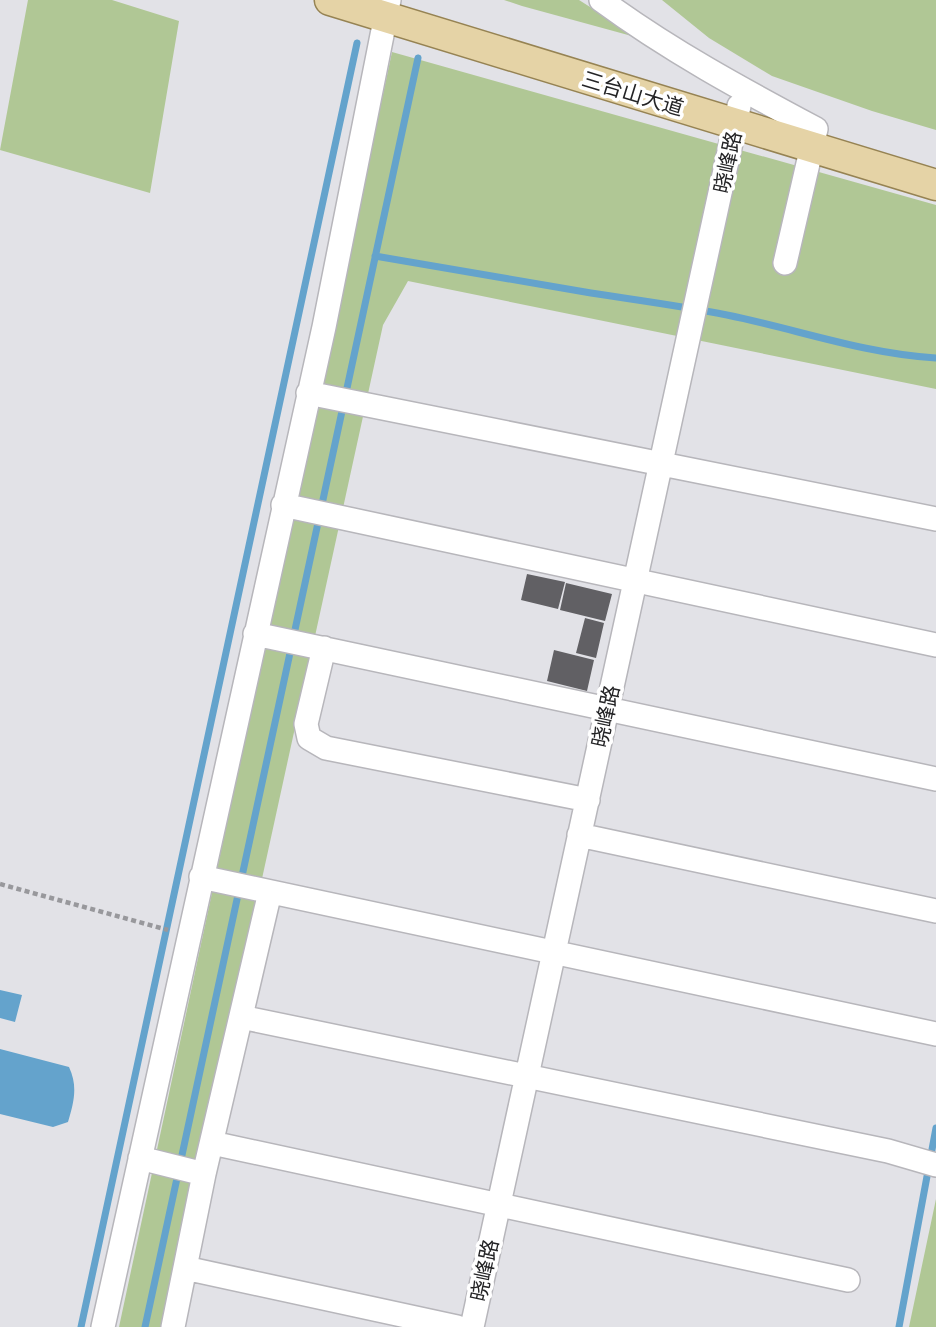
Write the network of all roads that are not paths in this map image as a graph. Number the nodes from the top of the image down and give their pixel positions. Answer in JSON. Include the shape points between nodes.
{"nodes":[{"id":1,"x":330,"y":0,"type":"edge"},
{"id":2,"x":601,"y":0,"type":"edge"},
{"id":3,"x":388,"y":6,"type":"edge"},
{"id":4,"x":737,"y":115,"type":"junction"},
{"id":5,"x":814,"y":138,"type":"junction"},
{"id":6,"x":936,"y":165,"type":"edge"},
{"id":7,"x":936,"y":185,"type":"edge"},
{"id":8,"x":785,"y":263,"type":"dead end"},
{"id":9,"x":309,"y":393,"type":"junction"},
{"id":10,"x":660,"y":464,"type":"junction"},
{"id":11,"x":283,"y":505,"type":"junction"},
{"id":12,"x":936,"y":519,"type":"edge"},
{"id":13,"x":635,"y":580,"type":"junction"},
{"id":14,"x":254,"y":634,"type":"junction"},
{"id":15,"x":303,"y":644,"type":"junction"},
{"id":16,"x":936,"y":645,"type":"edge"},
{"id":17,"x":606,"y":709,"type":"junction"},
{"id":18,"x":936,"y":779,"type":"edge"},
{"id":19,"x":588,"y":800,"type":"junction"},
{"id":20,"x":579,"y":835,"type":"junction"},
{"id":21,"x":201,"y":877,"type":"junction"},
{"id":22,"x":250,"y":888,"type":"junction"},
{"id":23,"x":936,"y":911,"type":"edge"},
{"id":24,"x":553,"y":952,"type":"junction"},
{"id":25,"x":241,"y":1017,"type":"junction"},
{"id":26,"x":936,"y":1034,"type":"edge"},
{"id":27,"x":527,"y":1076,"type":"junction"},
{"id":28,"x":212,"y":1143,"type":"junction"},
{"id":29,"x":140,"y":1158,"type":"junction"},
{"id":30,"x":928,"y":1163,"type":"edge"},
{"id":31,"x":187,"y":1170,"type":"junction"},
{"id":32,"x":499,"y":1205,"type":"junction"},
{"id":33,"x":185,"y":1268,"type":"junction"},
{"id":34,"x":848,"y":1280,"type":"dead end"},
{"id":35,"x":103,"y":1327,"type":"edge"},
{"id":36,"x":173,"y":1327,"type":"edge"},
{"id":37,"x":457,"y":1327,"type":"edge"},
{"id":38,"x":472,"y":1327,"type":"edge"}],
"edges":[{"from":1,"to":3,"type":"main road","name":"三台山大道"},
{"from":2,"to":5,"type":"street","name":"三台山大道","via":[[650,36]]},
{"from":3,"to":4,"type":"main road","name":"三台山大道"},
{"from":3,"to":9,"type":"street"},
{"from":4,"to":5,"type":"main road","name":"三台山大道"},
{"from":4,"to":10,"type":"street","name":"晓峰路"},
{"from":5,"to":6,"type":"main road","name":"三台山大道"},
{"from":5,"to":7,"type":"main road","name":"三台山大道"},
{"from":5,"to":8,"type":"street"},
{"from":9,"to":10,"type":"street"},
{"from":9,"to":11,"type":"street"},
{"from":10,"to":12,"type":"street"},
{"from":10,"to":13,"type":"street","name":"晓峰路"},
{"from":11,"to":13,"type":"street"},
{"from":11,"to":14,"type":"street"},
{"from":13,"to":16,"type":"street"},
{"from":13,"to":17,"type":"street","name":"晓峰路"},
{"from":14,"to":15,"type":"street"},
{"from":14,"to":21,"type":"street"},
{"from":15,"to":17,"type":"street"},
{"from":15,"to":19,"type":"street","via":[[309,738],[326,748]]},
{"from":17,"to":18,"type":"street"},
{"from":17,"to":19,"type":"street","name":"晓峰路"},
{"from":19,"to":20,"type":"street","name":"晓峰路"},
{"from":20,"to":23,"type":"street"},
{"from":20,"to":24,"type":"street","name":"晓峰路"},
{"from":21,"to":22,"type":"street"},
{"from":21,"to":29,"type":"street"},
{"from":22,"to":24,"type":"street"},
{"from":22,"to":25,"type":"street"},
{"from":24,"to":26,"type":"street"},
{"from":24,"to":27,"type":"street","name":"晓峰路"},
{"from":25,"to":27,"type":"street"},
{"from":25,"to":28,"type":"street"},
{"from":27,"to":30,"type":"street"},
{"from":27,"to":32,"type":"street","name":"晓峰路"},
{"from":28,"to":31,"type":"street"},
{"from":28,"to":32,"type":"street"},
{"from":29,"to":31,"type":"street"},
{"from":29,"to":35,"type":"street"},
{"from":31,"to":33,"type":"street"},
{"from":32,"to":34,"type":"street"},
{"from":32,"to":38,"type":"street","name":"晓峰路"},
{"from":33,"to":36,"type":"street"},
{"from":33,"to":37,"type":"street"}]}
